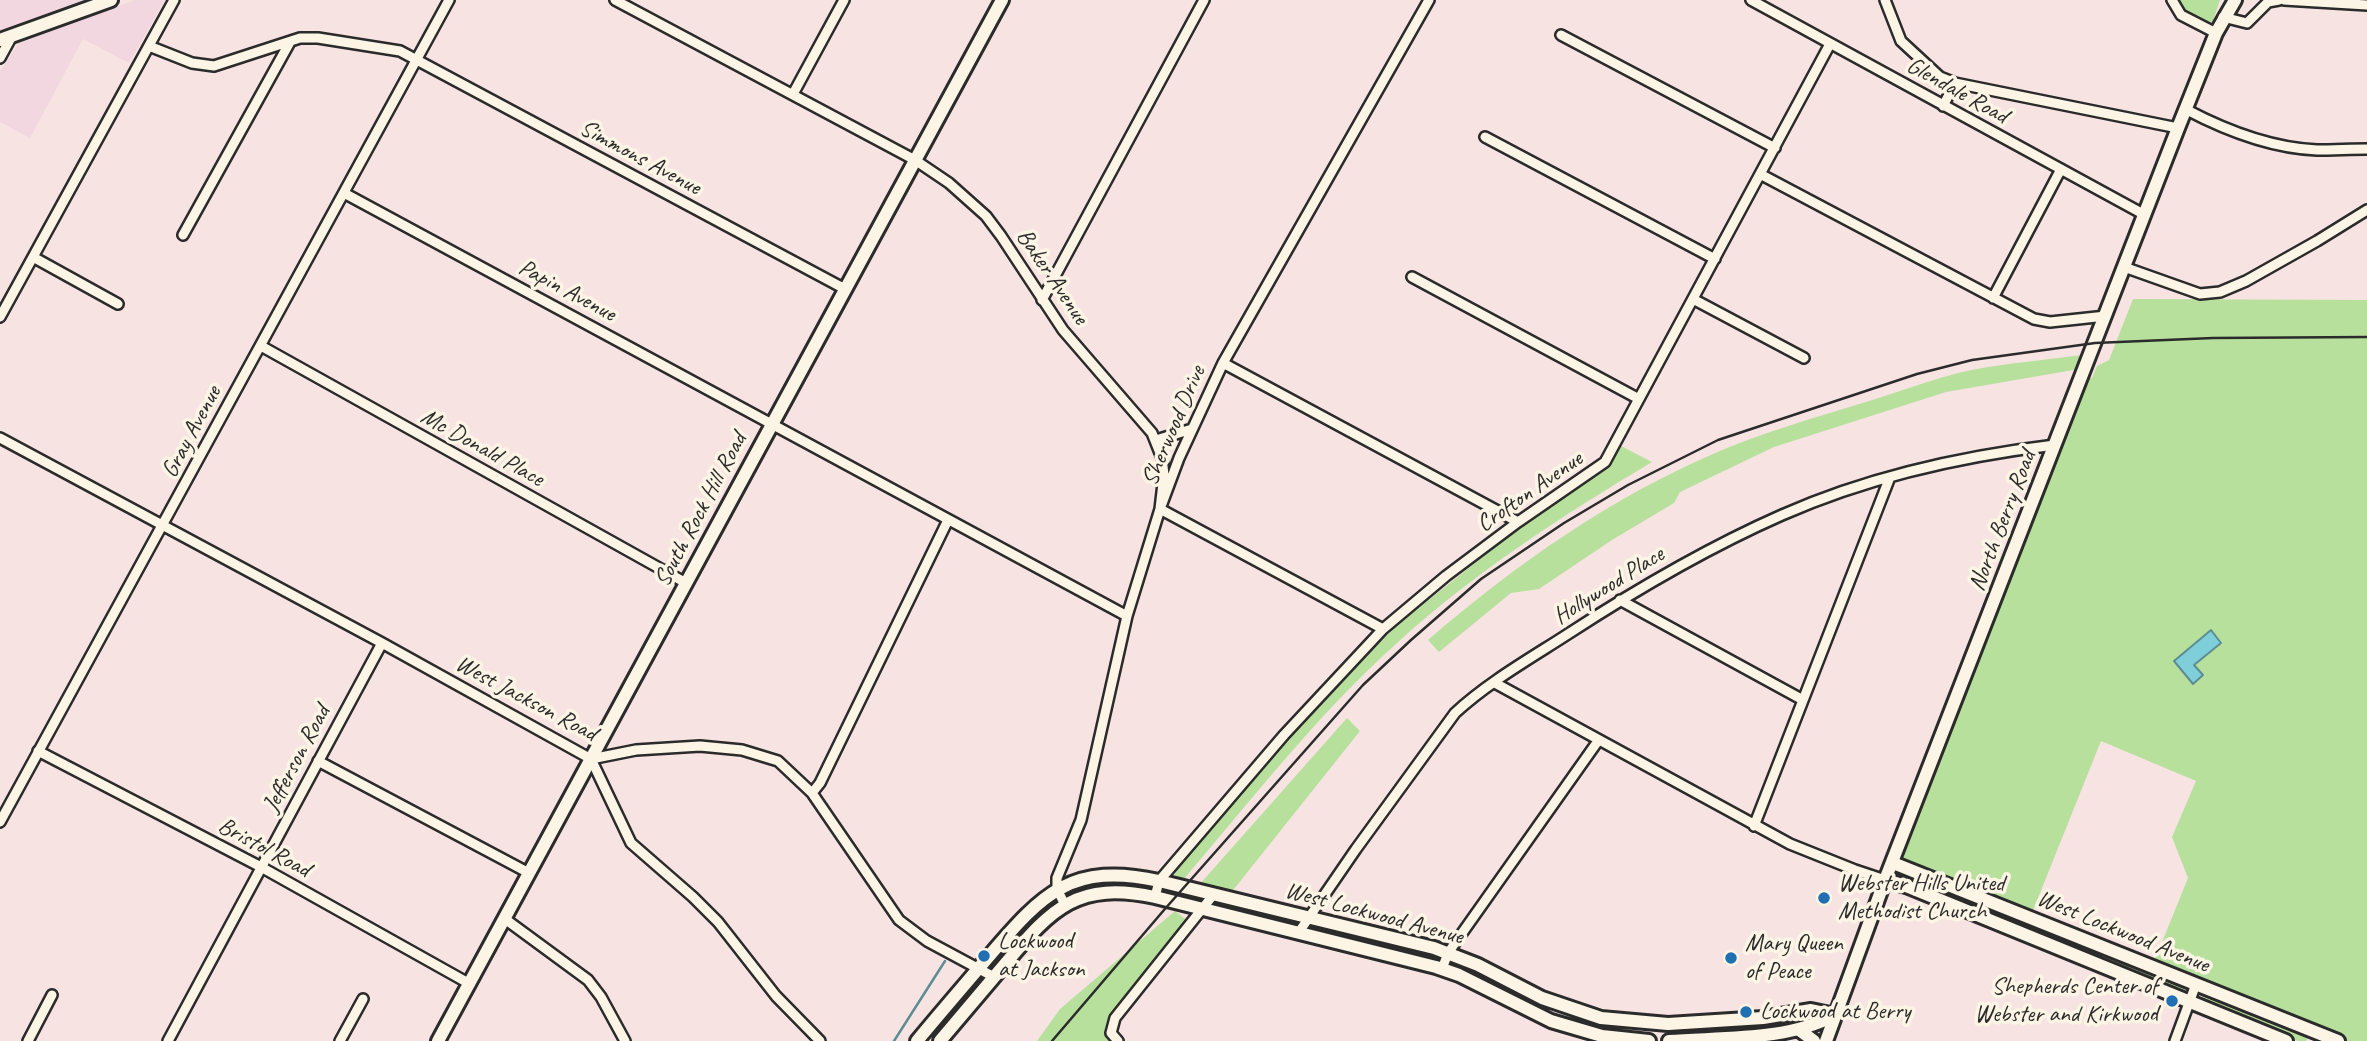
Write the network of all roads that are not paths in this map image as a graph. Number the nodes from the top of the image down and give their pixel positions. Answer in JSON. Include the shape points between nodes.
{"nodes":[{"id":1,"x":111,"y":0,"type":"edge"},
{"id":2,"x":174,"y":0,"type":"edge"},
{"id":3,"x":449,"y":0,"type":"edge"},
{"id":4,"x":615,"y":0,"type":"edge"},
{"id":5,"x":844,"y":0,"type":"edge"},
{"id":6,"x":1002,"y":0,"type":"edge"},
{"id":7,"x":1204,"y":0,"type":"edge"},
{"id":8,"x":1429,"y":0,"type":"edge"},
{"id":9,"x":1751,"y":0,"type":"edge"},
{"id":10,"x":1885,"y":0,"type":"edge"},
{"id":11,"x":2172,"y":0,"type":"edge"},
{"id":12,"x":2227,"y":0,"type":"edge"},
{"id":13,"x":2235,"y":0,"type":"edge"},
{"id":14,"x":2281,"y":0,"type":"edge"},
{"id":15,"x":2367,"y":5,"type":"edge"},
{"id":16,"x":2224,"y":17,"type":"junction"},
{"id":17,"x":2216,"y":33,"type":"junction"},
{"id":18,"x":1561,"y":35,"type":"dead end"},
{"id":19,"x":6,"y":38,"type":"edge"},
{"id":20,"x":290,"y":43,"type":"junction"},
{"id":21,"x":1830,"y":44,"type":"junction"},
{"id":22,"x":149,"y":46,"type":"junction"},
{"id":23,"x":0,"y":58,"type":"edge"},
{"id":24,"x":417,"y":60,"type":"junction"},
{"id":25,"x":1955,"y":83,"type":"junction"},
{"id":26,"x":793,"y":94,"type":"junction"},
{"id":27,"x":1943,"y":106,"type":"junction"},
{"id":28,"x":2187,"y":110,"type":"junction"},
{"id":29,"x":2178,"y":128,"type":"junction"},
{"id":30,"x":1485,"y":137,"type":"dead end"},
{"id":31,"x":1774,"y":148,"type":"junction"},
{"id":32,"x":2367,"y":149,"type":"edge"},
{"id":33,"x":915,"y":160,"type":"junction"},
{"id":34,"x":2061,"y":169,"type":"junction"},
{"id":35,"x":1760,"y":174,"type":"junction"},
{"id":36,"x":345,"y":193,"type":"junction"},
{"id":37,"x":2367,"y":210,"type":"edge"},
{"id":38,"x":2145,"y":215,"type":"junction"},
{"id":39,"x":183,"y":235,"type":"dead end"},
{"id":40,"x":33,"y":257,"type":"junction"},
{"id":41,"x":1715,"y":258,"type":"junction"},
{"id":42,"x":2124,"y":267,"type":"junction"},
{"id":43,"x":1412,"y":277,"type":"dead end"},
{"id":44,"x":845,"y":289,"type":"junction"},
{"id":45,"x":1993,"y":298,"type":"junction"},
{"id":46,"x":1693,"y":299,"type":"junction"},
{"id":47,"x":1042,"y":300,"type":"junction"},
{"id":48,"x":118,"y":304,"type":"dead end"},
{"id":49,"x":2106,"y":316,"type":"junction"},
{"id":50,"x":0,"y":317,"type":"edge"},
{"id":51,"x":261,"y":346,"type":"junction"},
{"id":52,"x":1804,"y":358,"type":"dead end"},
{"id":53,"x":1223,"y":363,"type":"junction"},
{"id":54,"x":1639,"y":399,"type":"junction"},
{"id":55,"x":772,"y":424,"type":"junction"},
{"id":56,"x":1192,"y":429,"type":"junction"},
{"id":57,"x":0,"y":438,"type":"edge"},
{"id":58,"x":1156,"y":440,"type":"junction"},
{"id":59,"x":2054,"y":445,"type":"junction"},
{"id":60,"x":1890,"y":477,"type":"junction"},
{"id":61,"x":1160,"y":509,"type":"junction"},
{"id":62,"x":948,"y":520,"type":"junction"},
{"id":63,"x":1518,"y":522,"type":"junction"},
{"id":64,"x":164,"y":526,"type":"junction"},
{"id":65,"x":685,"y":583,"type":"junction"},
{"id":66,"x":1620,"y":600,"type":"junction"},
{"id":67,"x":1127,"y":617,"type":"junction"},
{"id":68,"x":1383,"y":629,"type":"junction"},
{"id":69,"x":382,"y":643,"type":"junction"},
{"id":70,"x":1495,"y":683,"type":"junction"},
{"id":71,"x":1803,"y":701,"type":"junction"},
{"id":72,"x":1598,"y":741,"type":"junction"},
{"id":73,"x":38,"y":751,"type":"junction"},
{"id":74,"x":591,"y":759,"type":"junction"},
{"id":75,"x":318,"y":761,"type":"junction"},
{"id":76,"x":812,"y":793,"type":"junction"},
{"id":77,"x":0,"y":822,"type":"edge"},
{"id":78,"x":1754,"y":826,"type":"junction"},
{"id":79,"x":1893,"y":863,"type":"junction"},
{"id":80,"x":261,"y":867,"type":"junction"},
{"id":81,"x":529,"y":873,"type":"junction"},
{"id":82,"x":1159,"y":880,"type":"junction"},
{"id":83,"x":1885,"y":880,"type":"junction"},
{"id":84,"x":1057,"y":889,"type":"junction"},
{"id":85,"x":1214,"y":894,"type":"junction"},
{"id":86,"x":1155,"y":897,"type":"junction"},
{"id":87,"x":1065,"y":905,"type":"junction"},
{"id":88,"x":1204,"y":909,"type":"junction"},
{"id":89,"x":1310,"y":917,"type":"junction"},
{"id":90,"x":505,"y":919,"type":"junction"},
{"id":91,"x":2034,"y":919,"type":"junction"},
{"id":92,"x":1299,"y":933,"type":"junction"},
{"id":93,"x":2027,"y":935,"type":"junction"},
{"id":94,"x":1448,"y":953,"type":"junction"},
{"id":95,"x":978,"y":969,"type":"junction"},
{"id":96,"x":1442,"y":969,"type":"junction"},
{"id":97,"x":994,"y":977,"type":"junction"},
{"id":98,"x":470,"y":984,"type":"junction"},
{"id":99,"x":2196,"y":984,"type":"junction"},
{"id":100,"x":52,"y":995,"type":"dead end"},
{"id":101,"x":363,"y":999,"type":"dead end"},
{"id":102,"x":2190,"y":1002,"type":"junction"},
{"id":103,"x":1835,"y":1014,"type":"junction"},
{"id":104,"x":1727,"y":1020,"type":"junction"},
{"id":105,"x":1640,"y":1023,"type":"junction"},
{"id":106,"x":1798,"y":1029,"type":"junction"},
{"id":107,"x":1727,"y":1038,"type":"junction"},
{"id":108,"x":2321,"y":1038,"type":"edge"},
{"id":109,"x":28,"y":1041,"type":"edge"},
{"id":110,"x":168,"y":1041,"type":"edge"},
{"id":111,"x":340,"y":1041,"type":"edge"},
{"id":112,"x":438,"y":1041,"type":"edge"},
{"id":113,"x":625,"y":1041,"type":"edge"},
{"id":114,"x":820,"y":1041,"type":"edge"},
{"id":115,"x":917,"y":1041,"type":"edge"},
{"id":116,"x":940,"y":1041,"type":"edge"},
{"id":117,"x":1118,"y":1041,"type":"edge"},
{"id":118,"x":1639,"y":1041,"type":"edge"},
{"id":119,"x":1649,"y":1041,"type":"edge"},
{"id":120,"x":1669,"y":1041,"type":"edge"},
{"id":121,"x":1814,"y":1041,"type":"edge"},
{"id":122,"x":1826,"y":1041,"type":"edge"},
{"id":123,"x":2175,"y":1041,"type":"edge"},
{"id":124,"x":2286,"y":1041,"type":"edge"},
{"id":125,"x":2338,"y":1041,"type":"edge"}],
"edges":[{"from":1,"to":19,"type":"main road"},
{"from":2,"to":22,"type":"street"},
{"from":3,"to":24,"type":"street","name":"Gray Avenue"},
{"from":4,"to":26,"type":"street","name":"Baker Avenue"},
{"from":5,"to":26,"type":"street"},
{"from":6,"to":33,"type":"main road","name":"South Rock Hill Road"},
{"from":7,"to":47,"type":"street"},
{"from":8,"to":53,"type":"street","name":"Sherwood Drive"},
{"from":9,"to":21,"type":"street","name":"Glendale Road"},
{"from":10,"to":25,"type":"street","via":[[1901,41],[1940,77]]},
{"from":11,"to":17,"type":"street","via":[[2180,15]]},
{"from":12,"to":16,"type":"main road","name":"North Berry Road"},
{"from":13,"to":16,"type":"main road","name":"North Berry Road"},
{"from":14,"to":15,"type":"street"},
{"from":14,"to":16,"type":"street","via":[[2268,2],[2248,23]]},
{"from":16,"to":17,"type":"main road","name":"North Berry Road"},
{"from":17,"to":28,"type":"main road","name":"North Berry Road"},
{"from":18,"to":31,"type":"street"},
{"from":19,"to":23,"type":"street"},
{"from":20,"to":22,"type":"street","name":"Simmons Avenue","via":[[214,66],[192,63]]},
{"from":20,"to":24,"type":"street","name":"Simmons Avenue","via":[[318,38],[400,51]]},
{"from":20,"to":39,"type":"street"},
{"from":21,"to":27,"type":"street","name":"Glendale Road"},
{"from":21,"to":31,"type":"street","name":"Crofton Avenue"},
{"from":22,"to":40,"type":"street"},
{"from":24,"to":36,"type":"street","name":"Gray Avenue"},
{"from":24,"to":44,"type":"street","name":"Simmons Avenue"},
{"from":25,"to":27,"type":"street"},
{"from":25,"to":29,"type":"street"},
{"from":26,"to":33,"type":"street","name":"Baker Avenue"},
{"from":27,"to":34,"type":"street","name":"Glendale Road"},
{"from":28,"to":29,"type":"main road","name":"North Berry Road"},
{"from":28,"to":32,"type":"street","via":[[2235,133],[2266,141],[2316,150]]},
{"from":29,"to":38,"type":"main road","name":"North Berry Road"},
{"from":30,"to":41,"type":"street"},
{"from":31,"to":35,"type":"street","name":"Crofton Avenue"},
{"from":33,"to":44,"type":"main road","name":"South Rock Hill Road"},
{"from":33,"to":47,"type":"street","name":"Baker Avenue","via":[[986,216]]},
{"from":34,"to":38,"type":"street","name":"Glendale Road"},
{"from":34,"to":45,"type":"street"},
{"from":35,"to":41,"type":"street","name":"Crofton Avenue"},
{"from":35,"to":45,"type":"street"},
{"from":36,"to":51,"type":"street","name":"Gray Avenue"},
{"from":36,"to":55,"type":"street","name":"Papin Avenue"},
{"from":37,"to":42,"type":"street","via":[[2318,242],[2220,292],[2200,294]]},
{"from":38,"to":42,"type":"main road","name":"North Berry Road"},
{"from":40,"to":48,"type":"street"},
{"from":40,"to":50,"type":"street"},
{"from":41,"to":46,"type":"street","name":"Crofton Avenue"},
{"from":42,"to":49,"type":"main road","name":"North Berry Road"},
{"from":43,"to":54,"type":"street"},
{"from":44,"to":55,"type":"main road","name":"South Rock Hill Road"},
{"from":45,"to":49,"type":"street","via":[[2042,321]]},
{"from":46,"to":52,"type":"street"},
{"from":46,"to":54,"type":"street","name":"Crofton Avenue"},
{"from":47,"to":58,"type":"street","name":"Baker Avenue"},
{"from":49,"to":59,"type":"main road","name":"North Berry Road"},
{"from":51,"to":64,"type":"street","name":"Gray Avenue"},
{"from":51,"to":65,"type":"street","name":"Mc Donald Place"},
{"from":53,"to":56,"type":"street","name":"Sherwood Drive"},
{"from":53,"to":63,"type":"street"},
{"from":54,"to":63,"type":"street","name":"Crofton Avenue","via":[[1605,463]]},
{"from":55,"to":62,"type":"street","name":"Papin Avenue"},
{"from":55,"to":65,"type":"main road","name":"South Rock Hill Road"},
{"from":56,"to":58,"type":"street"},
{"from":56,"to":61,"type":"street","name":"Sherwood Drive"},
{"from":57,"to":64,"type":"street","name":"West Jackson Road"},
{"from":58,"to":61,"type":"street","name":"Baker Avenue","via":[[1164,475]]},
{"from":59,"to":60,"type":"street","name":"Hollywood Place","via":[[2003,451]]},
{"from":59,"to":79,"type":"main road","name":"North Berry Road"},
{"from":60,"to":66,"type":"street","name":"Hollywood Place","via":[[1773,519]]},
{"from":60,"to":71,"type":"street"},
{"from":61,"to":67,"type":"street","name":"Sherwood Drive"},
{"from":61,"to":68,"type":"street"},
{"from":62,"to":67,"type":"street","name":"Papin Avenue"},
{"from":62,"to":76,"type":"street"},
{"from":63,"to":68,"type":"street","name":"Crofton Avenue"},
{"from":64,"to":69,"type":"street","name":"West Jackson Road"},
{"from":64,"to":73,"type":"street","name":"Gray Avenue"},
{"from":65,"to":74,"type":"main road","name":"South Rock Hill Road"},
{"from":66,"to":70,"type":"street","name":"Hollywood Place"},
{"from":66,"to":71,"type":"street"},
{"from":67,"to":84,"type":"street","name":"Sherwood Drive","via":[[1081,820],[1060,868]]},
{"from":68,"to":82,"type":"street","name":"Crofton Avenue"},
{"from":69,"to":74,"type":"street","name":"West Jackson Road"},
{"from":69,"to":75,"type":"street","name":"Jefferson Road"},
{"from":70,"to":72,"type":"street"},
{"from":70,"to":89,"type":"street","name":"Hollywood Place","via":[[1444,724]]},
{"from":71,"to":78,"type":"street"},
{"from":72,"to":78,"type":"street"},
{"from":72,"to":94,"type":"street"},
{"from":73,"to":77,"type":"street","name":"Gray Avenue"},
{"from":73,"to":80,"type":"street","name":"Bristol Road"},
{"from":74,"to":76,"type":"street","name":"West Jackson Road","via":[[636,750],[700,746],[742,750],[778,761]]},
{"from":74,"to":81,"type":"main road","name":"South Rock Hill Road"},
{"from":74,"to":114,"type":"street","via":[[631,843],[718,922],[776,996]]},
{"from":75,"to":80,"type":"street","name":"Jefferson Road"},
{"from":75,"to":81,"type":"street"},
{"from":76,"to":95,"type":"street","name":"West Jackson Road","via":[[899,920]]},
{"from":78,"to":83,"type":"street","via":[[1802,850]]},
{"from":79,"to":83,"type":"main road","name":"North Berry Road"},
{"from":79,"to":91,"type":"main road","name":"West Lockwood Avenue"},
{"from":80,"to":98,"type":"street","name":"Bristol Road"},
{"from":80,"to":110,"type":"street","name":"Jefferson Road"},
{"from":81,"to":90,"type":"main road","name":"South Rock Hill Road"},
{"from":82,"to":84,"type":"main road","name":"West Lockwood Avenue","via":[[1101,875]]},
{"from":82,"to":85,"type":"main road","name":"West Lockwood Avenue"},
{"from":82,"to":86,"type":"street","name":"Crofton Avenue"},
{"from":83,"to":93,"type":"main road","name":"West Lockwood Avenue"},
{"from":83,"to":103,"type":"main road","name":"North Berry Road"},
{"from":84,"to":87,"type":"street"},
{"from":84,"to":95,"type":"main road","name":"West Lockwood Avenue","via":[[1021,919]]},
{"from":85,"to":88,"type":"street"},
{"from":85,"to":89,"type":"main road","name":"West Lockwood Avenue"},
{"from":86,"to":87,"type":"main road","name":"West Lockwood Avenue","via":[[1106,892]]},
{"from":86,"to":88,"type":"main road","name":"West Lockwood Avenue"},
{"from":87,"to":97,"type":"main road","name":"West Lockwood Avenue","via":[[1035,929]]},
{"from":88,"to":92,"type":"main road","name":"West Lockwood Avenue"},
{"from":88,"to":117,"type":"street","via":[[1115,1018],[1111,1033]]},
{"from":89,"to":92,"type":"street","name":"Hollywood Place"},
{"from":89,"to":94,"type":"main road","name":"West Lockwood Avenue"},
{"from":90,"to":98,"type":"main road","name":"South Rock Hill Road"},
{"from":90,"to":113,"type":"street","via":[[588,979]]},
{"from":91,"to":93,"type":"main road"},
{"from":91,"to":99,"type":"main road","name":"West Lockwood Avenue"},
{"from":92,"to":96,"type":"main road","name":"West Lockwood Avenue"},
{"from":93,"to":102,"type":"main road","name":"West Lockwood Avenue"},
{"from":94,"to":96,"type":"street"},
{"from":94,"to":105,"type":"main road","name":"West Lockwood Avenue","via":[[1566,1008]]},
{"from":95,"to":97,"type":"street","name":"West Jackson Road"},
{"from":95,"to":115,"type":"main road","name":"West Lockwood Avenue"},
{"from":96,"to":118,"type":"main road","name":"West Lockwood Avenue","via":[[1551,1021]]},
{"from":97,"to":116,"type":"main road","name":"West Lockwood Avenue"},
{"from":98,"to":112,"type":"main road","name":"South Rock Hill Road"},
{"from":99,"to":102,"type":"street"},
{"from":99,"to":108,"type":"main road","name":"West Lockwood Avenue"},
{"from":100,"to":109,"type":"street"},
{"from":101,"to":111,"type":"street"},
{"from":102,"to":123,"type":"street"},
{"from":102,"to":124,"type":"main road","name":"West Lockwood Avenue"},
{"from":103,"to":104,"type":"main road","name":"West Lockwood Avenue","via":[[1811,1010]]},
{"from":103,"to":106,"type":"main road"},
{"from":103,"to":122,"type":"main road","name":"North Berry Road"},
{"from":104,"to":105,"type":"main road","name":"West Lockwood Avenue"},
{"from":104,"to":107,"type":"main road"},
{"from":105,"to":118,"type":"main road"},
{"from":106,"to":107,"type":"main road"},
{"from":106,"to":121,"type":"main road"},
{"from":107,"to":120,"type":"main road"},
{"from":108,"to":125,"type":"main road","name":"West Lockwood Avenue"},
{"from":118,"to":119,"type":"main road","name":"West Lockwood Avenue"}]}
